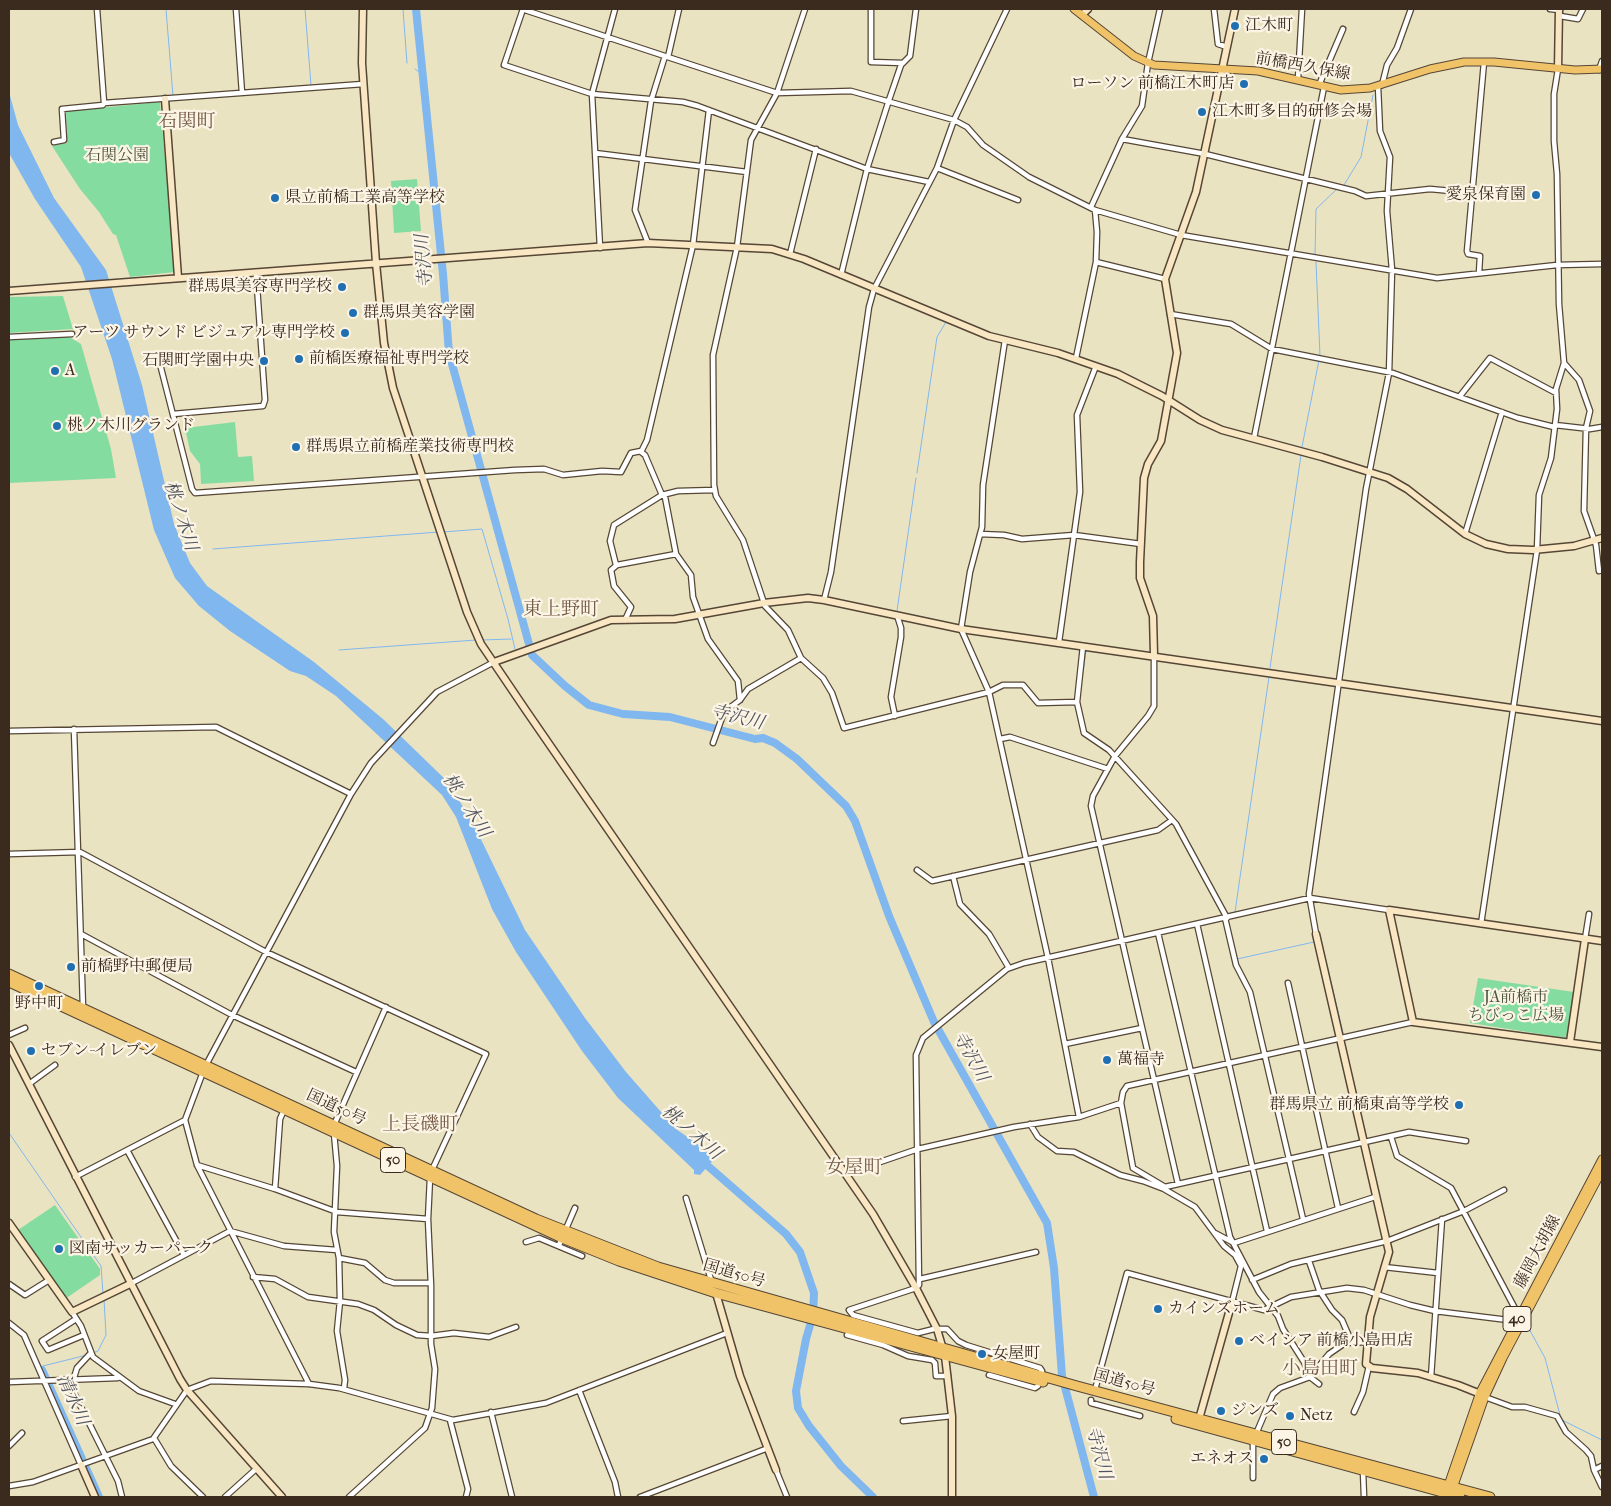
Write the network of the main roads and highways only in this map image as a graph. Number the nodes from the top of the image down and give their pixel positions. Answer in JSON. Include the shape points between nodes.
{"nodes":[{"id":1,"x":1074,"y":9,"type":"edge"},
{"id":2,"x":1601,"y":70,"type":"edge"},
{"id":3,"x":9,"y":974,"type":"edge"},
{"id":4,"x":9,"y":982,"type":"edge"},
{"id":5,"x":82,"y":1012,"type":"junction"},
{"id":6,"x":205,"y":1068,"type":"junction"},
{"id":7,"x":334,"y":1128,"type":"junction"},
{"id":8,"x":1602,"y":1159,"type":"edge"},
{"id":9,"x":1602,"y":1171,"type":"edge"},
{"id":10,"x":562,"y":1238,"type":"junction"},
{"id":11,"x":788,"y":1309,"type":"junction"},
{"id":12,"x":1078,"y":1389,"type":"junction"},
{"id":13,"x":1482,"y":1395,"type":"junction"},
{"id":14,"x":1255,"y":1437,"type":"junction"},
{"id":15,"x":1450,"y":1493,"type":"edge"},
{"id":16,"x":1490,"y":1497,"type":"edge"}],
"edges":[{"from":1,"to":2,"type":"main road","name":"前橋西久保線","via":[[1134,56],[1148,63],[1166,67],[1258,71],[1353,90],[1439,66],[1484,62]]},
{"from":3,"to":5,"type":"highway","name":"国道50号","number":"50"},
{"from":4,"to":5,"type":"highway","name":"国道50号","number":"50"},
{"from":5,"to":6,"type":"highway","name":"国道50号","number":"50"},
{"from":6,"to":7,"type":"highway","name":"国道50号","number":"50"},
{"from":6,"to":7,"type":"highway","name":"国道50号","number":"50","via":[[284,1110]]},
{"from":7,"to":10,"type":"highway","name":"国道50号","number":"50"},
{"from":8,"to":13,"type":"main road","name":"藤岡大胡線","number":"40","via":[[1518,1318]]},
{"from":9,"to":13,"type":"main road","name":"藤岡大胡線","number":"40"},
{"from":10,"to":11,"type":"highway","name":"国道50号","number":"50"},
{"from":10,"to":11,"type":"highway","name":"国道50号","number":"50","via":[[716,1293]]},
{"from":11,"to":12,"type":"highway","name":"国道50号","number":"50"},
{"from":12,"to":14,"type":"highway","name":"国道50号","number":"50"},
{"from":12,"to":14,"type":"highway","name":"国道50号","number":"50","via":[[1199,1419]]},
{"from":13,"to":15,"type":"main road","name":"藤岡大胡線","number":"40"},
{"from":14,"to":15,"type":"highway","name":"国道50号","number":"50"},
{"from":14,"to":15,"type":"highway","name":"国道50号","number":"50","via":[[1363,1471]]},
{"from":15,"to":16,"type":"highway","name":"国道50号","number":"50"}]}
